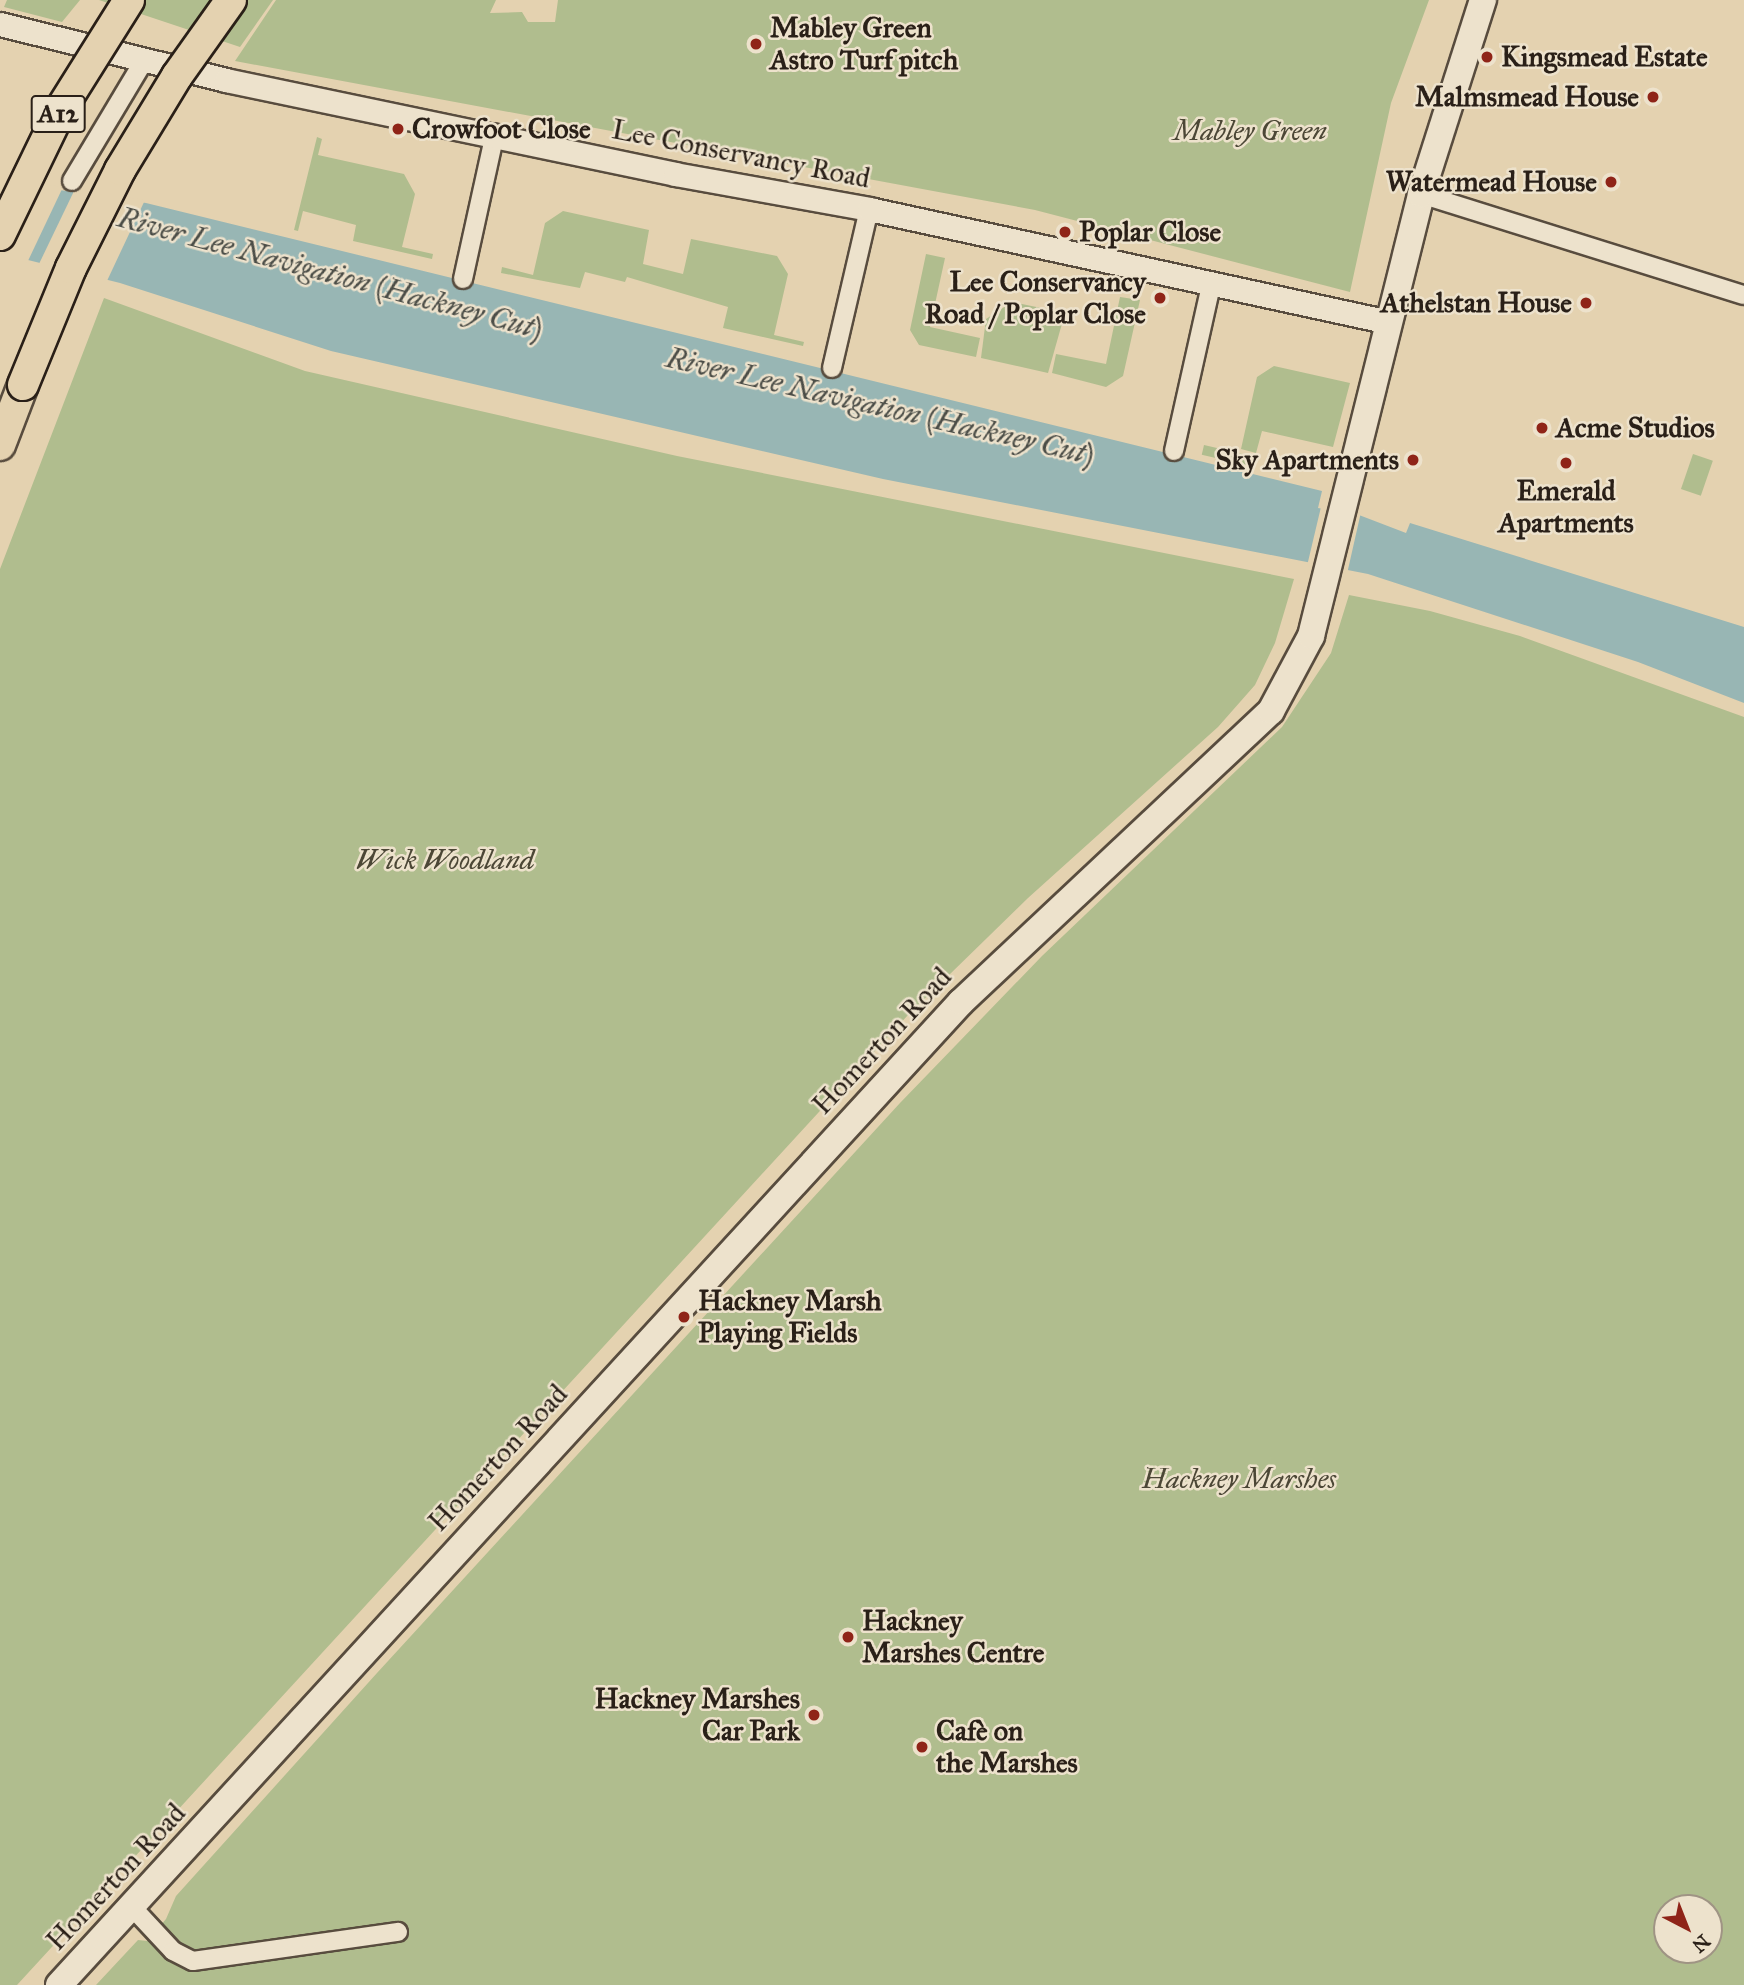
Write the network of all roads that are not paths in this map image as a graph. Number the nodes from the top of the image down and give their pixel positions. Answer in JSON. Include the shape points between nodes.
{"nodes":[{"id":1,"x":130,"y":0,"type":"edge"},
{"id":2,"x":231,"y":0,"type":"edge"},
{"id":3,"x":1483,"y":0,"type":"edge"},
{"id":4,"x":0,"y":24,"type":"edge"},
{"id":5,"x":145,"y":59,"type":"junction"},
{"id":6,"x":495,"y":133,"type":"junction"},
{"id":7,"x":72,"y":181,"type":"dead end"},
{"id":8,"x":1421,"y":194,"type":"junction"},
{"id":9,"x":869,"y":209,"type":"junction"},
{"id":10,"x":0,"y":235,"type":"edge"},
{"id":11,"x":463,"y":279,"type":"dead end"},
{"id":12,"x":1212,"y":286,"type":"junction"},
{"id":13,"x":1744,"y":295,"type":"edge"},
{"id":14,"x":1388,"y":322,"type":"junction"},
{"id":15,"x":832,"y":368,"type":"dead end"},
{"id":16,"x":0,"y":445,"type":"edge"},
{"id":17,"x":1174,"y":451,"type":"dead end"},
{"id":18,"x":132,"y":1907,"type":"junction"},
{"id":19,"x":398,"y":1932,"type":"dead end"},
{"id":20,"x":59,"y":1985,"type":"edge"}],
"edges":[{"from":1,"to":10,"type":"highway","number":"A12","bridge":true,"via":[[62,107]]},
{"from":2,"to":16,"type":"highway","bridge":true,"via":[[162,99],[114,181],[71,268]]},
{"from":3,"to":8,"type":"main road","name":"Homerton Road"},
{"from":4,"to":5,"type":"street","name":"Lee Conservancy Road"},
{"from":5,"to":6,"type":"street","name":"Lee Conservancy Road"},
{"from":5,"to":7,"type":"street"},
{"from":6,"to":9,"type":"street","name":"Lee Conservancy Road","via":[[675,174]]},
{"from":6,"to":11,"type":"street"},
{"from":8,"to":13,"type":"street"},
{"from":8,"to":14,"type":"main road","name":"Homerton Road"},
{"from":9,"to":12,"type":"street","name":"Lee Conservancy Road"},
{"from":9,"to":15,"type":"street"},
{"from":12,"to":14,"type":"street","name":"Lee Conservancy Road"},
{"from":12,"to":17,"type":"street"},
{"from":14,"to":18,"type":"main road","name":"Homerton Road","via":[[1311,636],[1271,711],[961,1002],[418,1589]]},
{"from":18,"to":19,"type":"street","via":[[173,1951],[193,1961]]},
{"from":18,"to":20,"type":"main road","name":"Homerton Road"}]}
